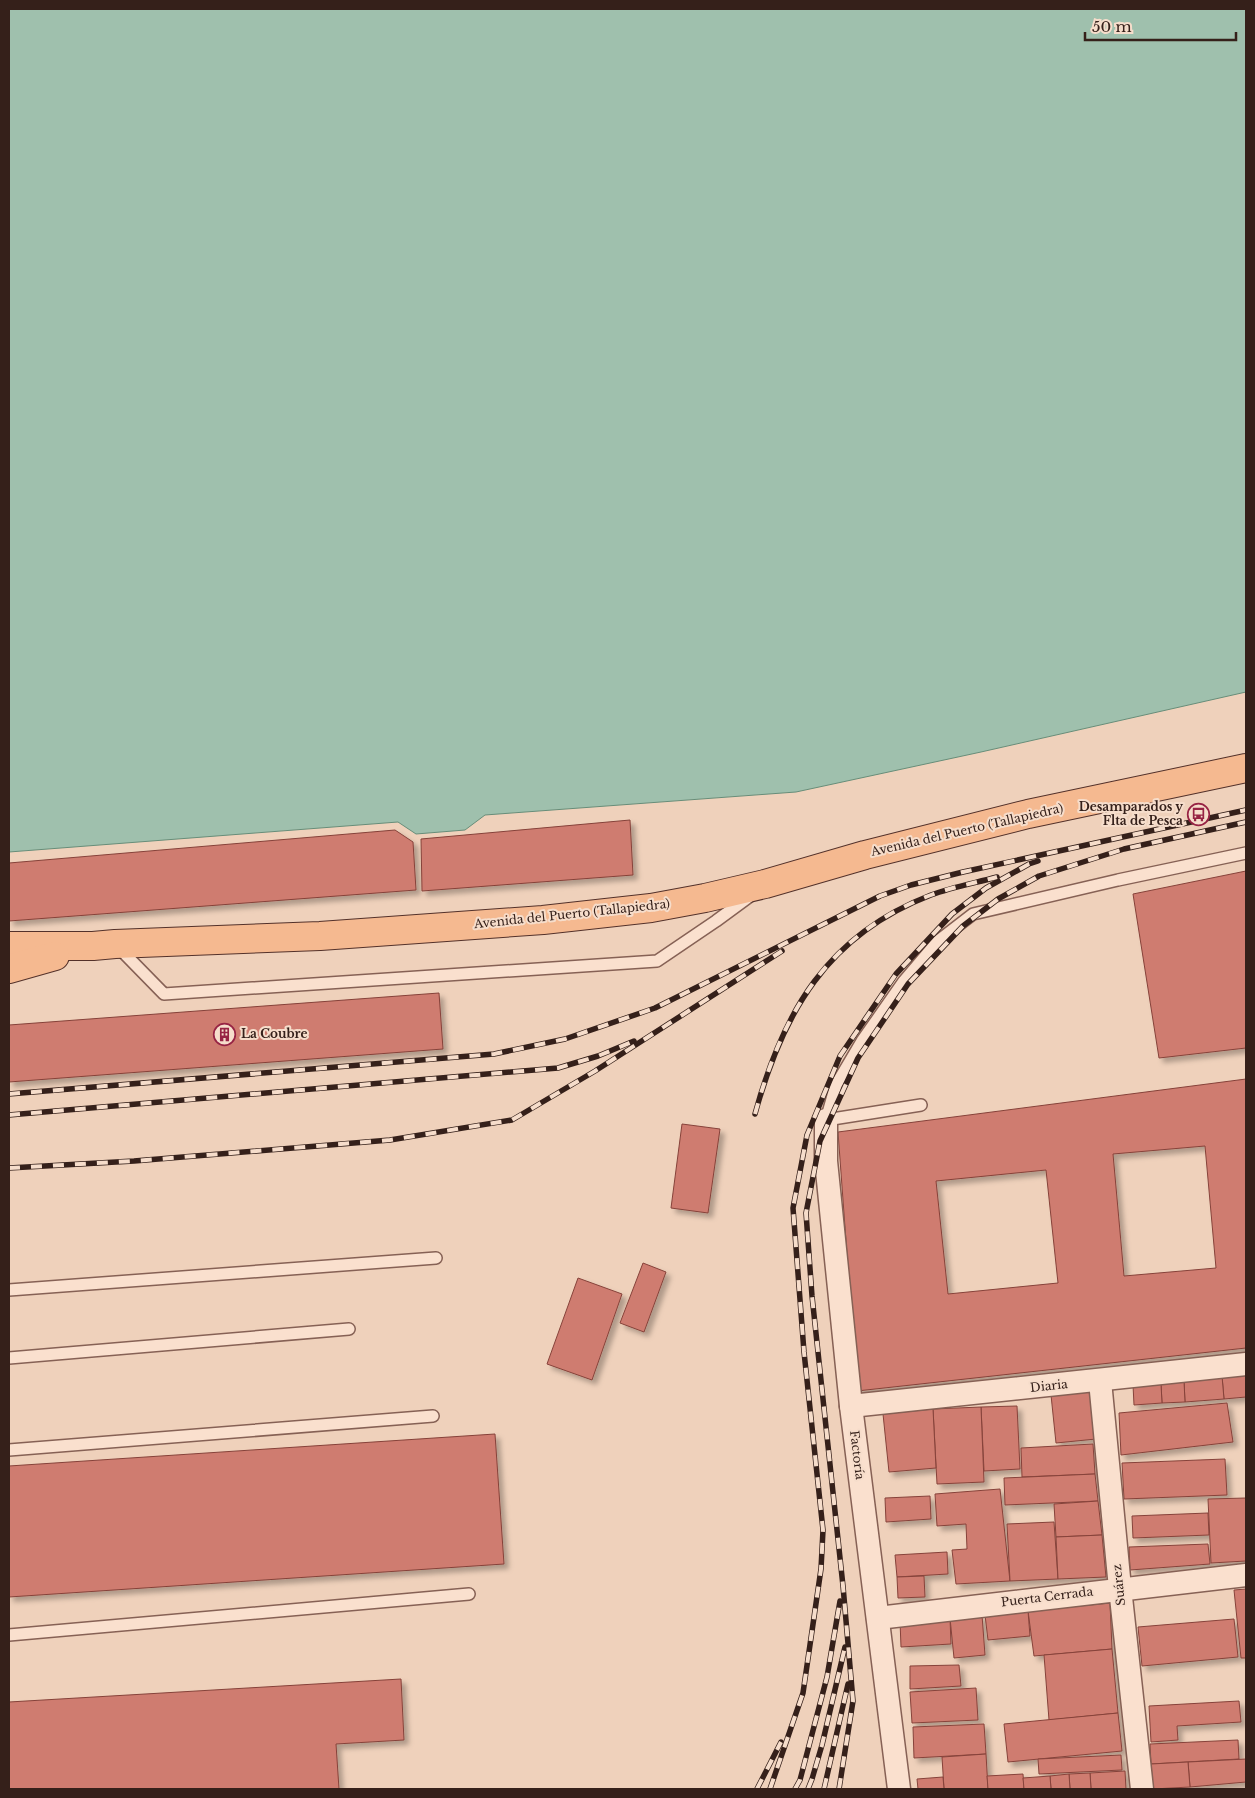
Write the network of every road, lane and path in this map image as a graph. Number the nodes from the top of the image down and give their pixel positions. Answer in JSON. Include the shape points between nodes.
{"nodes":[{"id":1,"x":1246,"y":768,"type":"edge"},
{"id":2,"x":1246,"y":853,"type":"edge"},
{"id":3,"x":766,"y":884,"type":"junction"},
{"id":4,"x":104,"y":945,"type":"junction"},
{"id":5,"x":9,"y":946,"type":"edge"},
{"id":6,"x":9,"y":969,"type":"edge"},
{"id":7,"x":921,"y":1105,"type":"dead end"},
{"id":8,"x":826,"y":1120,"type":"junction"},
{"id":9,"x":436,"y":1258,"type":"dead end"},
{"id":10,"x":9,"y":1290,"type":"edge"},
{"id":11,"x":349,"y":1329,"type":"dead end"},
{"id":12,"x":9,"y":1358,"type":"edge"},
{"id":13,"x":1246,"y":1364,"type":"edge"},
{"id":14,"x":1100,"y":1380,"type":"junction"},
{"id":15,"x":851,"y":1406,"type":"junction"},
{"id":16,"x":433,"y":1416,"type":"dead end"},
{"id":17,"x":9,"y":1450,"type":"edge"},
{"id":18,"x":1246,"y":1575,"type":"edge"},
{"id":19,"x":1120,"y":1588,"type":"junction"},
{"id":20,"x":469,"y":1594,"type":"dead end"},
{"id":21,"x":878,"y":1618,"type":"junction"},
{"id":22,"x":9,"y":1635,"type":"edge"},
{"id":23,"x":899,"y":1789,"type":"edge"},
{"id":24,"x":1142,"y":1789,"type":"edge"}],
"edges":[{"from":1,"to":3,"type":"main road","name":"Avenida del Puerto (Tallapiedra)","via":[[1028,814]]},
{"from":2,"to":8,"type":"lane","via":[[973,914],[938,941],[904,981],[836,1085]]},
{"from":3,"to":4,"type":"main road","name":"Avenida del Puerto (Tallapiedra)","via":[[651,908],[543,920],[320,936]]},
{"from":3,"to":4,"type":"lane","via":[[657,962],[164,994]]},
{"from":4,"to":5,"type":"main road"},
{"from":4,"to":6,"type":"main road"},
{"from":7,"to":8,"type":"lane"},
{"from":8,"to":15,"type":"street","name":"Factoría","via":[[826,1161]]},
{"from":9,"to":10,"type":"lane"},
{"from":11,"to":12,"type":"lane"},
{"from":13,"to":14,"type":"street","name":"Diaria"},
{"from":14,"to":15,"type":"street","name":"Diaria"},
{"from":14,"to":19,"type":"street","name":"Suárez"},
{"from":15,"to":21,"type":"street","name":"Factoría"},
{"from":16,"to":17,"type":"lane"},
{"from":18,"to":19,"type":"street","name":"Puerta Cerrada"},
{"from":19,"to":21,"type":"street","name":"Puerta Cerrada"},
{"from":19,"to":24,"type":"street","name":"Suárez"},
{"from":20,"to":22,"type":"lane"},
{"from":21,"to":23,"type":"street","name":"Factoría"}]}
